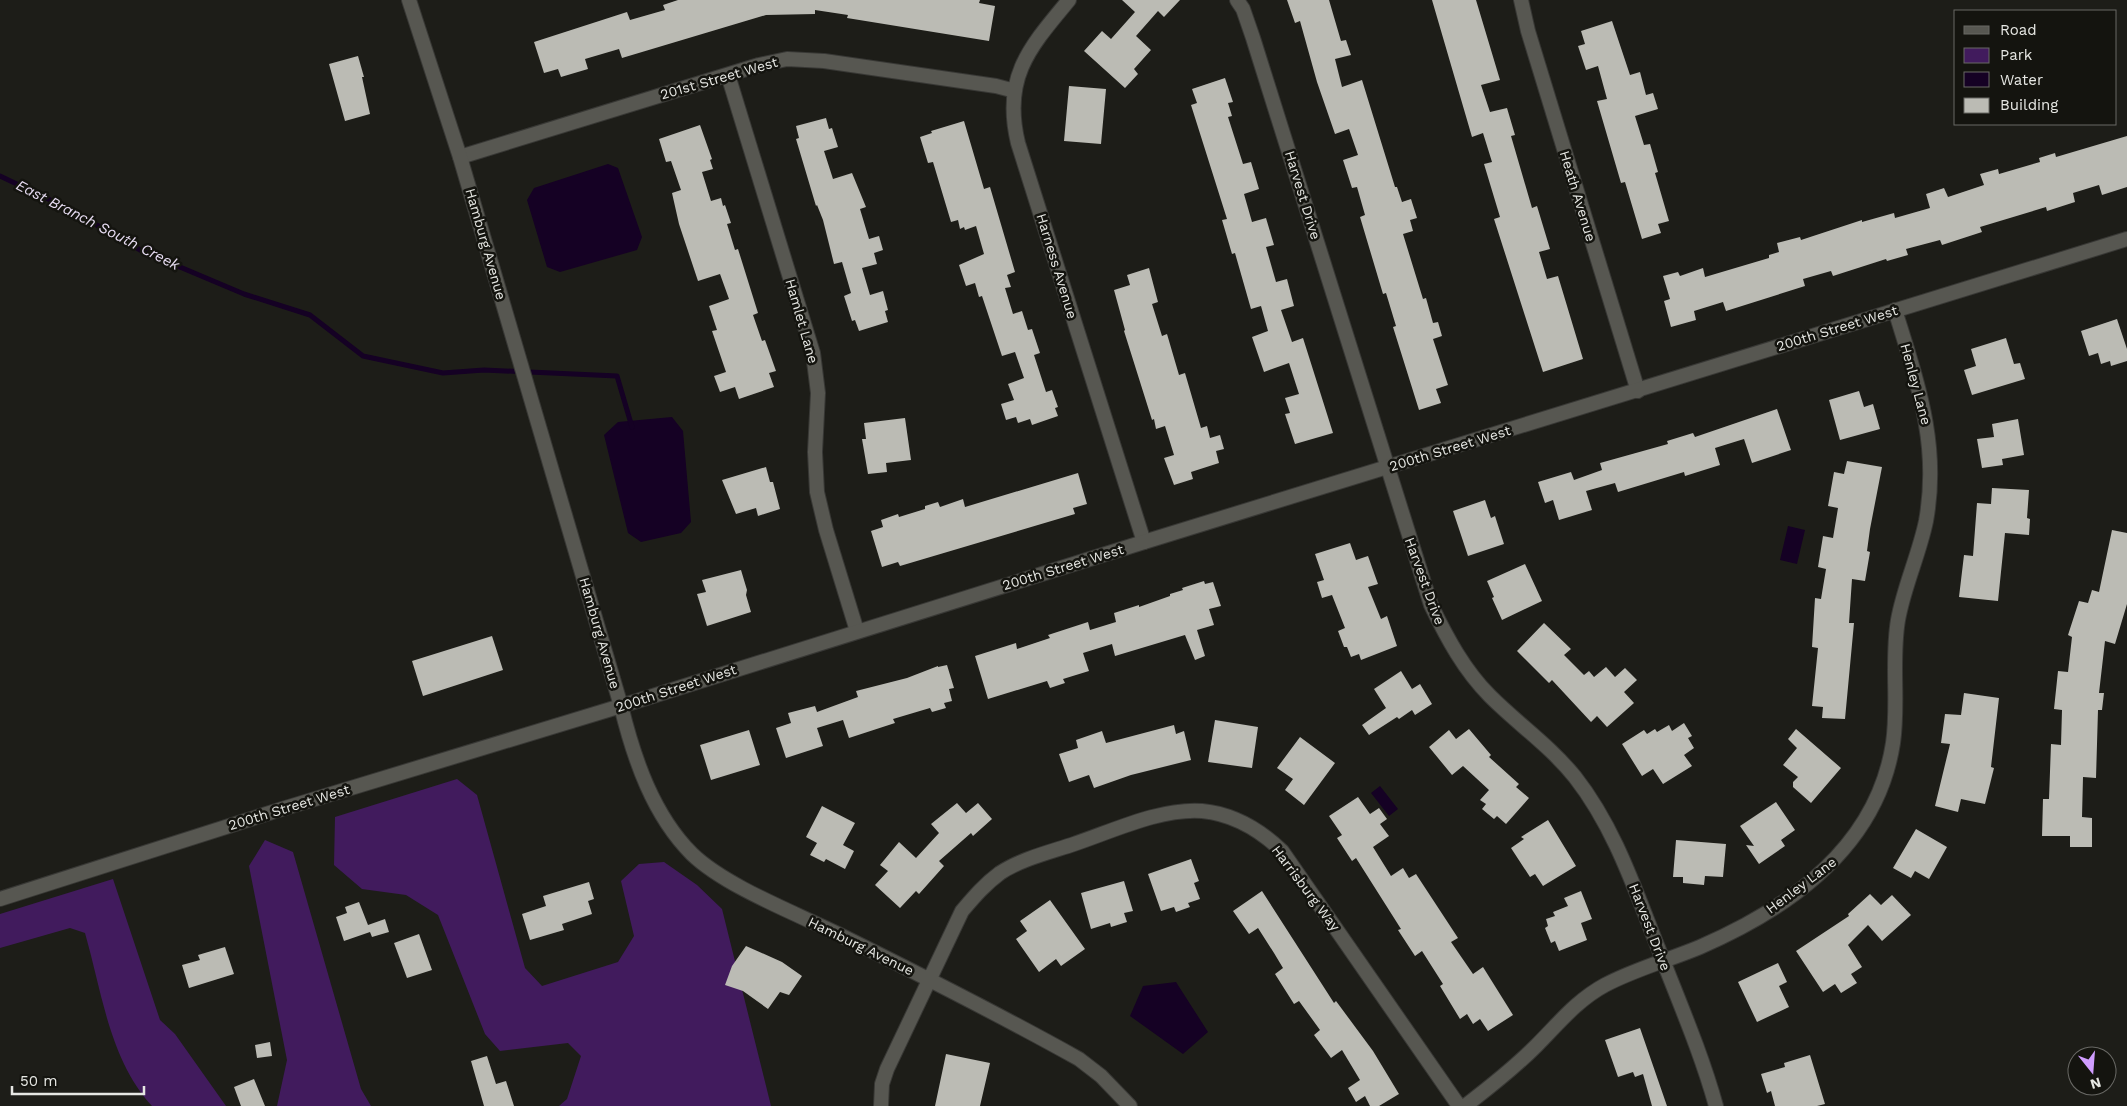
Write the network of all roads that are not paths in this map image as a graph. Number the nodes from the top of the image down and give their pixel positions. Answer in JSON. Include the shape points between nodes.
{"nodes":[{"id":1,"x":410,"y":0,"type":"edge"},
{"id":2,"x":1069,"y":0,"type":"edge"},
{"id":3,"x":1237,"y":0,"type":"edge"},
{"id":4,"x":1521,"y":0,"type":"edge"},
{"id":5,"x":728,"y":75,"type":"junction"},
{"id":6,"x":1015,"y":91,"type":"junction"},
{"id":7,"x":460,"y":157,"type":"junction"},
{"id":8,"x":2127,"y":239,"type":"edge"},
{"id":9,"x":1894,"y":310,"type":"junction"},
{"id":10,"x":1638,"y":391,"type":"junction"},
{"id":11,"x":1388,"y":467,"type":"junction"},
{"id":12,"x":1144,"y":542,"type":"junction"},
{"id":13,"x":857,"y":631,"type":"junction"},
{"id":14,"x":621,"y":706,"type":"junction"},
{"id":15,"x":0,"y":899,"type":"edge"},
{"id":16,"x":1663,"y":961,"type":"junction"},
{"id":17,"x":931,"y":980,"type":"junction"},
{"id":18,"x":881,"y":1106,"type":"edge"},
{"id":19,"x":1130,"y":1106,"type":"edge"},
{"id":20,"x":1459,"y":1106,"type":"edge"},
{"id":21,"x":1465,"y":1106,"type":"edge"},
{"id":22,"x":1716,"y":1106,"type":"edge"}],
"edges":[{"from":1,"to":7,"type":"street","name":"Hamburg Avenue"},
{"from":2,"to":6,"type":"street","name":"Harness Avenue","via":[[1024,58]]},
{"from":3,"to":11,"type":"street","name":"Harvest Drive","via":[[1253,38]]},
{"from":4,"to":10,"type":"street","name":"Heath Avenue"},
{"from":5,"to":6,"type":"street","name":"201st Street West","via":[[797,59],[960,80]]},
{"from":5,"to":7,"type":"street","name":"201st Street West"},
{"from":5,"to":13,"type":"street","name":"Hamlet Lane","via":[[812,353],[818,393],[817,492]]},
{"from":6,"to":12,"type":"street","name":"Harness Avenue","via":[[1014,123],[1018,143]]},
{"from":7,"to":14,"type":"street","name":"Hamburg Avenue"},
{"from":8,"to":9,"type":"street","name":"200th Street West"},
{"from":9,"to":10,"type":"street","name":"200th Street West"},
{"from":9,"to":16,"type":"street","name":"Henley Lane","via":[[1926,414],[1930,477],[1926,520],[1897,626],[1895,726],[1883,780],[1854,838],[1826,869],[1785,901],[1755,919]]},
{"from":10,"to":11,"type":"street","name":"200th Street West"},
{"from":11,"to":12,"type":"street","name":"200th Street West"},
{"from":11,"to":16,"type":"street","name":"Harvest Drive","via":[[1424,584],[1446,637],[1489,695],[1558,757],[1589,796],[1617,847]]},
{"from":12,"to":13,"type":"street","name":"200th Street West"},
{"from":13,"to":14,"type":"street","name":"200th Street West"},
{"from":14,"to":15,"type":"street","name":"200th Street West"},
{"from":14,"to":17,"type":"street","name":"Hamburg Avenue","via":[[654,800],[669,826],[693,855],[730,881]]},
{"from":16,"to":21,"type":"street","name":"Henley Lane","via":[[1620,978],[1587,996],[1507,1074]]},
{"from":16,"to":22,"type":"street","name":"Harvest Drive","via":[[1701,1054]]},
{"from":17,"to":18,"type":"street","name":"Harrisburg Way","via":[[887,1069],[882,1084]]},
{"from":17,"to":19,"type":"street","name":"Hamburg Avenue","via":[[1079,1059]]},
{"from":17,"to":20,"type":"street","name":"Harrisburg Way","via":[[962,910],[981,888],[1002,872],[1156,816],[1186,811],[1216,814],[1259,831],[1282,851]]}]}
